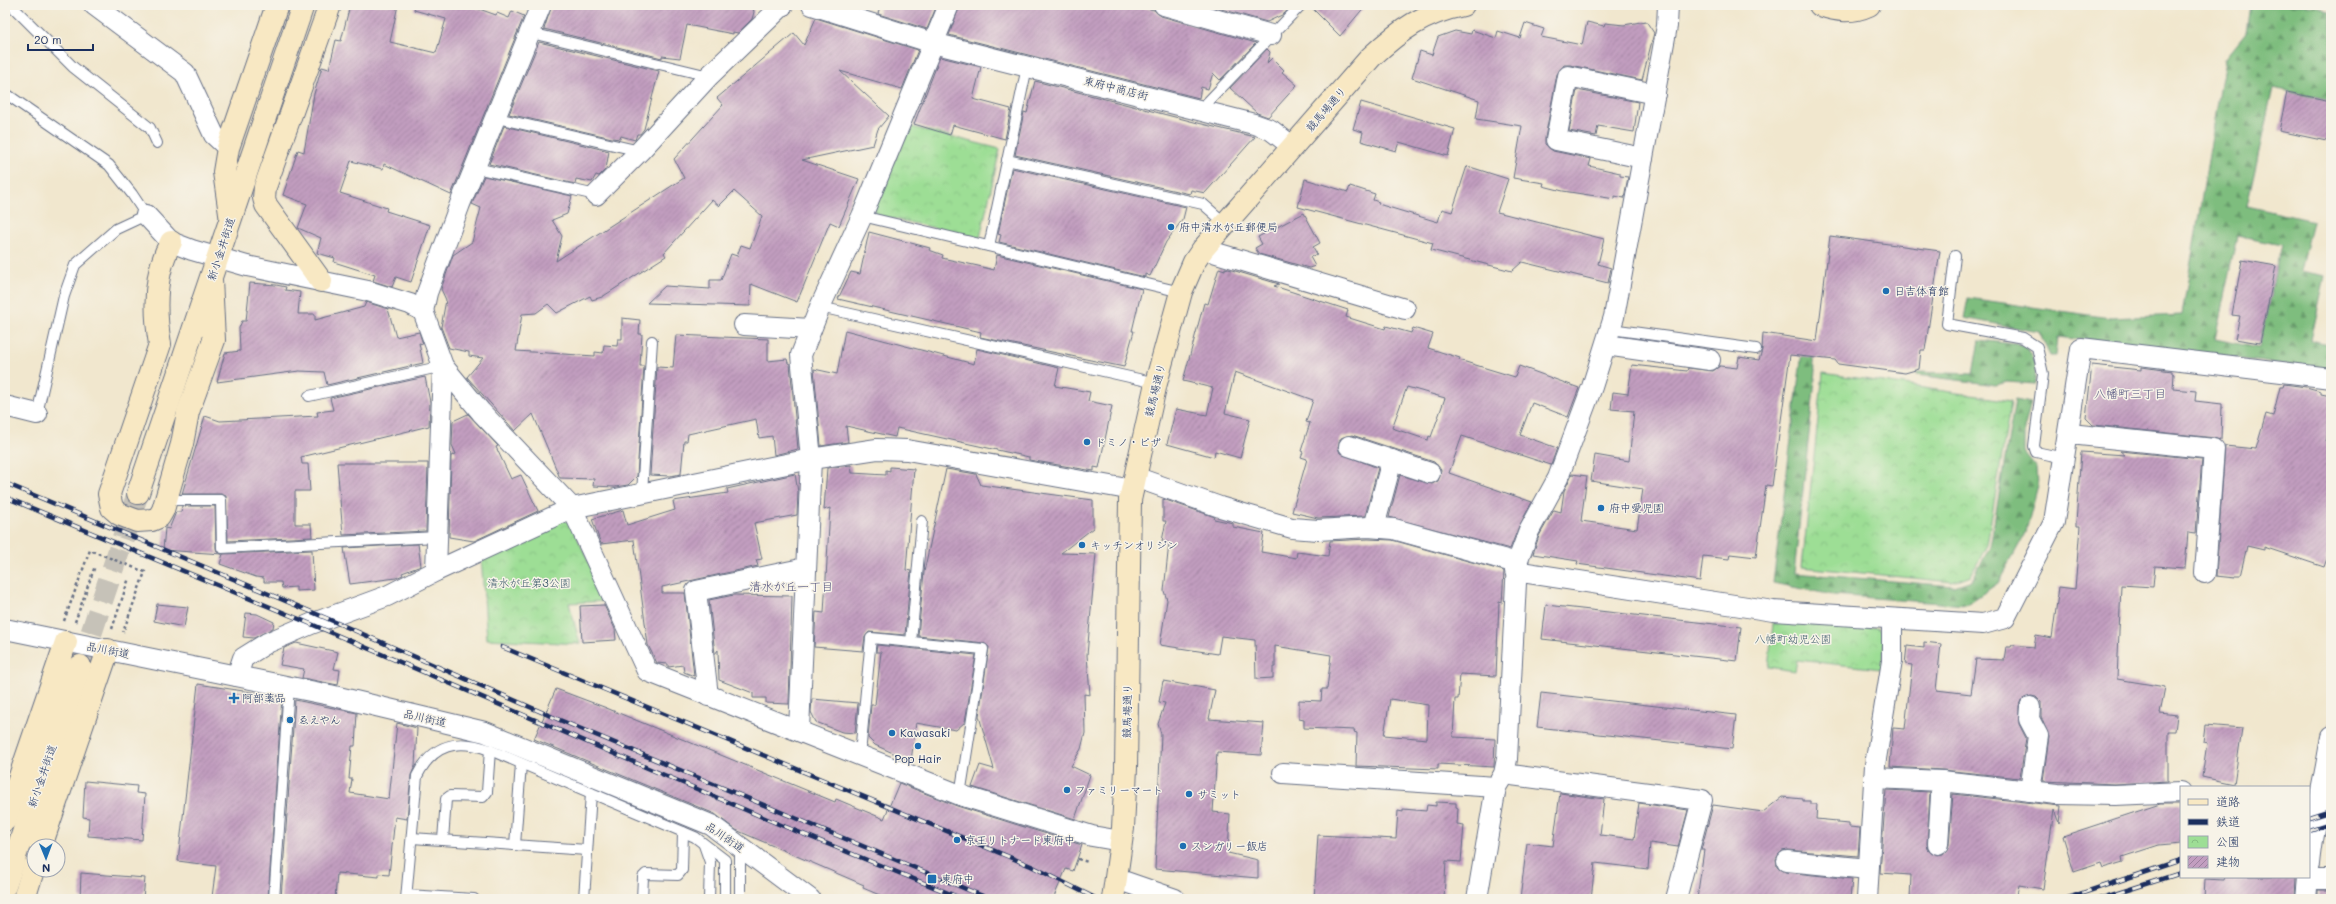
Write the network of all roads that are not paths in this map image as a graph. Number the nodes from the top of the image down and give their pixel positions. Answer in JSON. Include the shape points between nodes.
{"nodes":[{"id":1,"x":11,"y":5,"type":"edge"},
{"id":2,"x":94,"y":5,"type":"edge"},
{"id":3,"x":277,"y":5,"type":"edge"},
{"id":4,"x":304,"y":5,"type":"edge"},
{"id":5,"x":330,"y":5,"type":"edge"},
{"id":6,"x":541,"y":5,"type":"edge"},
{"id":7,"x":783,"y":5,"type":"edge"},
{"id":8,"x":812,"y":5,"type":"edge"},
{"id":9,"x":949,"y":5,"type":"edge"},
{"id":10,"x":1164,"y":5,"type":"edge"},
{"id":11,"x":1301,"y":5,"type":"edge"},
{"id":12,"x":1668,"y":5,"type":"edge"},
{"id":13,"x":1820,"y":5,"type":"edge"},
{"id":14,"x":1869,"y":5,"type":"edge"},
{"id":15,"x":1451,"y":6,"type":"edge"},
{"id":16,"x":531,"y":33,"type":"junction"},
{"id":17,"x":1271,"y":35,"type":"junction"},
{"id":18,"x":933,"y":43,"type":"junction"},
{"id":19,"x":1027,"y":66,"type":"junction"},
{"id":20,"x":709,"y":76,"type":"junction"},
{"id":21,"x":5,"y":93,"type":"edge"},
{"id":22,"x":1655,"y":94,"type":"junction"},
{"id":23,"x":1201,"y":109,"type":"junction"},
{"id":24,"x":497,"y":118,"type":"junction"},
{"id":25,"x":158,"y":143,"type":"dead end"},
{"id":26,"x":1293,"y":147,"type":"junction"},
{"id":27,"x":228,"y":148,"type":"junction"},
{"id":28,"x":640,"y":152,"type":"junction"},
{"id":29,"x":1643,"y":158,"type":"junction"},
{"id":30,"x":1007,"y":160,"type":"junction"},
{"id":31,"x":476,"y":168,"type":"junction"},
{"id":32,"x":596,"y":195,"type":"joint"},
{"id":33,"x":146,"y":215,"type":"junction"},
{"id":34,"x":862,"y":216,"type":"junction"},
{"id":35,"x":231,"y":217,"type":"junction"},
{"id":36,"x":1226,"y":224,"type":"junction"},
{"id":37,"x":171,"y":242,"type":"junction"},
{"id":38,"x":989,"y":246,"type":"junction"},
{"id":39,"x":1203,"y":249,"type":"junction"},
{"id":40,"x":1955,"y":256,"type":"dead end"},
{"id":41,"x":218,"y":257,"type":"junction"},
{"id":42,"x":211,"y":279,"type":"junction"},
{"id":43,"x":320,"y":281,"type":"junction"},
{"id":44,"x":1181,"y":292,"type":"junction"},
{"id":45,"x":820,"y":307,"type":"junction"},
{"id":46,"x":1405,"y":310,"type":"dead end"},
{"id":47,"x":423,"y":311,"type":"junction"},
{"id":48,"x":744,"y":325,"type":"dead end"},
{"id":49,"x":811,"y":329,"type":"junction"},
{"id":50,"x":1608,"y":337,"type":"junction"},
{"id":51,"x":652,"y":341,"type":"dead end"},
{"id":52,"x":1756,"y":349,"type":"dead end"},
{"id":53,"x":1710,"y":360,"type":"dead end"},
{"id":54,"x":443,"y":366,"type":"junction"},
{"id":55,"x":2331,"y":378,"type":"edge"},
{"id":56,"x":1156,"y":383,"type":"junction"},
{"id":57,"x":309,"y":396,"type":"dead end"},
{"id":58,"x":5,"y":406,"type":"edge"},
{"id":59,"x":37,"y":414,"type":"joint"},
{"id":60,"x":2070,"y":434,"type":"junction"},
{"id":61,"x":1350,"y":446,"type":"dead end"},
{"id":62,"x":2064,"y":458,"type":"junction"},
{"id":63,"x":811,"y":459,"type":"junction"},
{"id":64,"x":1392,"y":460,"type":"junction"},
{"id":65,"x":1430,"y":473,"type":"dead end"},
{"id":66,"x":1134,"y":483,"type":"junction"},
{"id":67,"x":138,"y":493,"type":"tunnel mouth"},
{"id":68,"x":642,"y":493,"type":"junction"},
{"id":69,"x":166,"y":500,"type":"junction"},
{"id":70,"x":572,"y":508,"type":"junction"},
{"id":71,"x":922,"y":521,"type":"dead end"},
{"id":72,"x":1374,"y":527,"type":"junction"},
{"id":73,"x":437,"y":537,"type":"junction"},
{"id":74,"x":1516,"y":567,"type":"junction"},
{"id":75,"x":806,"y":568,"type":"junction"},
{"id":76,"x":436,"y":571,"type":"junction"},
{"id":77,"x":2205,"y":573,"type":"dead end"},
{"id":78,"x":1892,"y":619,"type":"junction"},
{"id":79,"x":5,"y":629,"type":"edge"},
{"id":80,"x":66,"y":635,"type":"junction"},
{"id":81,"x":911,"y":642,"type":"junction"},
{"id":82,"x":111,"y":645,"type":"junction"},
{"id":83,"x":80,"y":666,"type":"tunnel mouth"},
{"id":84,"x":237,"y":676,"type":"junction"},
{"id":85,"x":289,"y":687,"type":"junction"},
{"id":86,"x":708,"y":696,"type":"junction"},
{"id":87,"x":2030,"y":707,"type":"dead end"},
{"id":88,"x":798,"y":730,"type":"junction"},
{"id":89,"x":2331,"y":736,"type":"edge"},
{"id":90,"x":490,"y":750,"type":"junction"},
{"id":91,"x":860,"y":754,"type":"junction"},
{"id":92,"x":521,"y":764,"type":"junction"},
{"id":93,"x":1283,"y":773,"type":"dead end"},
{"id":94,"x":1874,"y":778,"type":"junction"},
{"id":95,"x":12,"y":780,"type":"edge"},
{"id":96,"x":1500,"y":781,"type":"junction"},
{"id":97,"x":1942,"y":781,"type":"junction"},
{"id":98,"x":2030,"y":790,"type":"junction"},
{"id":99,"x":2180,"y":792,"type":"edge"},
{"id":100,"x":591,"y":793,"type":"junction"},
{"id":101,"x":960,"y":795,"type":"junction"},
{"id":102,"x":2315,"y":800,"type":"edge"},
{"id":103,"x":5,"y":820,"type":"edge"},
{"id":104,"x":683,"y":832,"type":"junction"},
{"id":105,"x":695,"y":837,"type":"junction"},
{"id":106,"x":44,"y":838,"type":"edge"},
{"id":107,"x":412,"y":838,"type":"junction"},
{"id":108,"x":443,"y":840,"type":"junction"},
{"id":109,"x":1121,"y":841,"type":"junction"},
{"id":110,"x":1938,"y":844,"type":"dead end"},
{"id":111,"x":515,"y":845,"type":"junction"},
{"id":112,"x":740,"y":848,"type":"junction"},
{"id":113,"x":587,"y":850,"type":"junction"},
{"id":114,"x":2310,"y":850,"type":"edge"},
{"id":115,"x":1787,"y":862,"type":"dead end"},
{"id":116,"x":1868,"y":869,"type":"junction"},
{"id":117,"x":2310,"y":874,"type":"edge"},
{"id":118,"x":31,"y":878,"type":"edge"},
{"id":119,"x":2308,"y":878,"type":"edge"},
{"id":120,"x":2331,"y":879,"type":"edge"},
{"id":121,"x":725,"y":880,"type":"junction"},
{"id":122,"x":740,"y":881,"type":"junction"},
{"id":123,"x":5,"y":886,"type":"edge"},
{"id":124,"x":1115,"y":889,"type":"edge"},
{"id":125,"x":406,"y":897,"type":"edge"},
{"id":126,"x":24,"y":899,"type":"edge"},
{"id":127,"x":274,"y":899,"type":"edge"},
{"id":128,"x":474,"y":899,"type":"edge"},
{"id":129,"x":584,"y":899,"type":"edge"},
{"id":130,"x":642,"y":899,"type":"edge"},
{"id":131,"x":709,"y":899,"type":"edge"},
{"id":132,"x":725,"y":899,"type":"edge"},
{"id":133,"x":740,"y":899,"type":"edge"},
{"id":134,"x":810,"y":899,"type":"edge"},
{"id":135,"x":1175,"y":899,"type":"edge"},
{"id":136,"x":1477,"y":899,"type":"edge"},
{"id":137,"x":1676,"y":899,"type":"edge"},
{"id":138,"x":1867,"y":899,"type":"edge"},
{"id":139,"x":2306,"y":899,"type":"edge"}],
"edges":[{"from":1,"to":25,"type":"lane","via":[[73,67],[150,128]]},
{"from":2,"to":27,"type":"street","via":[[185,73],[214,134]]},
{"from":3,"to":27,"type":"main road"},
{"from":4,"to":35,"type":"main road","name":"新小金井街道"},
{"from":5,"to":43,"type":"main road","via":[[265,187],[264,198],[266,205]]},
{"from":6,"to":16,"type":"street"},
{"from":7,"to":20,"type":"street"},
{"from":8,"to":18,"type":"street","name":"東府中商店街"},
{"from":9,"to":18,"type":"street"},
{"from":10,"to":17,"type":"street"},
{"from":11,"to":17,"type":"lane"},
{"from":12,"to":22,"type":"street","via":[[1667,26]]},
{"from":13,"to":14,"type":"main road","via":[[1836,11],[1859,10]]},
{"from":15,"to":26,"type":"main road","name":"競馬場通り","via":[[1418,20],[1395,34],[1371,57]]},
{"from":16,"to":20,"type":"lane"},
{"from":16,"to":24,"type":"street"},
{"from":17,"to":23,"type":"lane"},
{"from":18,"to":19,"type":"street","name":"東府中商店街"},
{"from":18,"to":34,"type":"street"},
{"from":19,"to":23,"type":"street","name":"東府中商店街"},
{"from":19,"to":30,"type":"lane"},
{"from":20,"to":28,"type":"street"},
{"from":21,"to":33,"type":"lane","via":[[109,165]]},
{"from":22,"to":29,"type":"street"},
{"from":22,"to":29,"type":"street","via":[[1568,76],[1556,140]]},
{"from":23,"to":26,"type":"street","name":"東府中商店街","via":[[1270,130]]},
{"from":24,"to":28,"type":"lane"},
{"from":24,"to":31,"type":"street"},
{"from":26,"to":36,"type":"main road","name":"競馬場通り"},
{"from":27,"to":35,"type":"main road","via":[[224,172]]},
{"from":28,"to":32,"type":"street"},
{"from":29,"to":50,"type":"street"},
{"from":30,"to":36,"type":"lane","via":[[1203,204]]},
{"from":30,"to":38,"type":"lane"},
{"from":31,"to":32,"type":"lane"},
{"from":31,"to":47,"type":"street","via":[[427,293]]},
{"from":33,"to":37,"type":"street"},
{"from":33,"to":59,"type":"lane","via":[[116,229],[75,265],[64,296]]},
{"from":34,"to":38,"type":"lane"},
{"from":34,"to":45,"type":"street"},
{"from":35,"to":41,"type":"main road","name":"新小金井街道"},
{"from":36,"to":39,"type":"main road","name":"競馬場通り"},
{"from":37,"to":41,"type":"street"},
{"from":37,"to":69,"type":"main road","via":[[162,258],[157,284],[157,326],[160,344],[109,494],[112,508],[119,514],[137,521],[159,517]]},
{"from":38,"to":44,"type":"lane"},
{"from":39,"to":44,"type":"main road","name":"競馬場通り","via":[[1194,262]]},
{"from":39,"to":46,"type":"street"},
{"from":40,"to":62,"type":"lane","via":[[1947,324],[2023,338],[2037,347],[2043,374],[2034,446],[2036,452]]},
{"from":41,"to":42,"type":"main road","name":"新小金井街道"},
{"from":41,"to":43,"type":"street","via":[[246,266]]},
{"from":42,"to":67,"type":"main road","name":"新小金井街道"},
{"from":42,"to":69,"type":"main road","via":[[214,340],[188,412]]},
{"from":43,"to":47,"type":"street","via":[[368,291],[410,304]]},
{"from":44,"to":56,"type":"main road","name":"競馬場通り"},
{"from":45,"to":49,"type":"street"},
{"from":45,"to":56,"type":"lane"},
{"from":47,"to":54,"type":"street"},
{"from":48,"to":49,"type":"street"},
{"from":49,"to":63,"type":"street","via":[[801,355]]},
{"from":50,"to":52,"type":"lane"},
{"from":50,"to":53,"type":"street"},
{"from":50,"to":74,"type":"street","via":[[1558,478],[1529,531]]},
{"from":51,"to":68,"type":"lane"},
{"from":54,"to":57,"type":"lane"},
{"from":54,"to":70,"type":"street","via":[[481,412]]},
{"from":54,"to":73,"type":"street"},
{"from":55,"to":60,"type":"street","via":[[2081,348]]},
{"from":56,"to":66,"type":"main road","name":"競馬場通り"},
{"from":58,"to":59,"type":"street"},
{"from":60,"to":62,"type":"street"},
{"from":60,"to":77,"type":"street","via":[[2214,449]]},
{"from":61,"to":64,"type":"street"},
{"from":62,"to":78,"type":"street","via":[[2054,522],[2005,618],[1983,624]]},
{"from":63,"to":66,"type":"street","via":[[877,449],[908,450]]},
{"from":63,"to":68,"type":"street"},
{"from":63,"to":75,"type":"street"},
{"from":64,"to":65,"type":"street"},
{"from":64,"to":72,"type":"street"},
{"from":66,"to":72,"type":"street","via":[[1292,528],[1318,530]]},
{"from":66,"to":109,"type":"main road","name":"競馬場通り","via":[[1130,500],[1126,768]]},
{"from":68,"to":70,"type":"street"},
{"from":69,"to":73,"type":"lane","via":[[221,500],[222,548]]},
{"from":70,"to":76,"type":"street"},
{"from":70,"to":86,"type":"street","via":[[647,671]]},
{"from":71,"to":81,"type":"lane"},
{"from":72,"to":74,"type":"street","via":[[1394,529]]},
{"from":73,"to":76,"type":"street"},
{"from":74,"to":78,"type":"street","via":[[1773,611]]},
{"from":74,"to":96,"type":"street","via":[[1511,710],[1507,759]]},
{"from":75,"to":86,"type":"street","via":[[696,591]]},
{"from":75,"to":88,"type":"street"},
{"from":76,"to":84,"type":"street","via":[[387,596],[266,643],[243,658]]},
{"from":78,"to":94,"type":"street","via":[[1892,661]]},
{"from":79,"to":80,"type":"street","name":"品川街道"},
{"from":80,"to":82,"type":"street","name":"品川街道"},
{"from":80,"to":95,"type":"main road"},
{"from":81,"to":91,"type":"lane","via":[[871,638]]},
{"from":81,"to":101,"type":"lane","via":[[983,648]]},
{"from":82,"to":84,"type":"street","name":"品川街道"},
{"from":82,"to":106,"type":"main road"},
{"from":83,"to":123,"type":"main road","name":"新小金井街道"},
{"from":84,"to":85,"type":"street","name":"品川街道"},
{"from":85,"to":112,"type":"street","name":"品川街道","via":[[485,732],[711,825]]},
{"from":85,"to":127,"type":"lane"},
{"from":86,"to":88,"type":"street"},
{"from":87,"to":98,"type":"street","via":[[2029,719],[2038,736]]},
{"from":88,"to":91,"type":"street"},
{"from":89,"to":102,"type":"street"},
{"from":90,"to":92,"type":"lane"},
{"from":90,"to":107,"type":"lane","via":[[468,744],[454,745],[438,750],[424,762],[417,776]]},
{"from":90,"to":108,"type":"lane","via":[[486,792],[482,797],[450,796],[446,799]]},
{"from":91,"to":101,"type":"street"},
{"from":92,"to":100,"type":"lane"},
{"from":92,"to":111,"type":"lane"},
{"from":93,"to":96,"type":"street"},
{"from":94,"to":97,"type":"street"},
{"from":94,"to":116,"type":"street"},
{"from":95,"to":103,"type":"main road"},
{"from":96,"to":136,"type":"street"},
{"from":96,"to":137,"type":"street","via":[[1702,800]]},
{"from":97,"to":98,"type":"street"},
{"from":97,"to":110,"type":"street"},
{"from":98,"to":99,"type":"street","via":[[2115,796]]},
{"from":100,"to":104,"type":"lane"},
{"from":100,"to":113,"type":"lane"},
{"from":101,"to":109,"type":"street","via":[[1092,836]]},
{"from":102,"to":114,"type":"street"},
{"from":104,"to":105,"type":"lane"},
{"from":104,"to":130,"type":"lane","via":[[682,870],[678,875],[646,874],[642,877]]},
{"from":105,"to":121,"type":"lane","via":[[725,860]]},
{"from":105,"to":131,"type":"lane","via":[[708,854]]},
{"from":107,"to":108,"type":"lane"},
{"from":107,"to":125,"type":"lane"},
{"from":108,"to":111,"type":"lane"},
{"from":109,"to":124,"type":"main road","name":"競馬場通り"},
{"from":111,"to":113,"type":"lane"},
{"from":112,"to":122,"type":"lane"},
{"from":112,"to":134,"type":"street","name":"品川街道"},
{"from":113,"to":129,"type":"lane"},
{"from":115,"to":116,"type":"street"},
{"from":116,"to":138,"type":"street"},
{"from":117,"to":120,"type":"street"},
{"from":118,"to":126,"type":"main road"},
{"from":119,"to":139,"type":"street"},
{"from":121,"to":122,"type":"lane"},
{"from":121,"to":132,"type":"lane"},
{"from":122,"to":133,"type":"lane"},
{"from":124,"to":135,"type":"street"},
{"from":125,"to":128,"type":"lane"}]}
